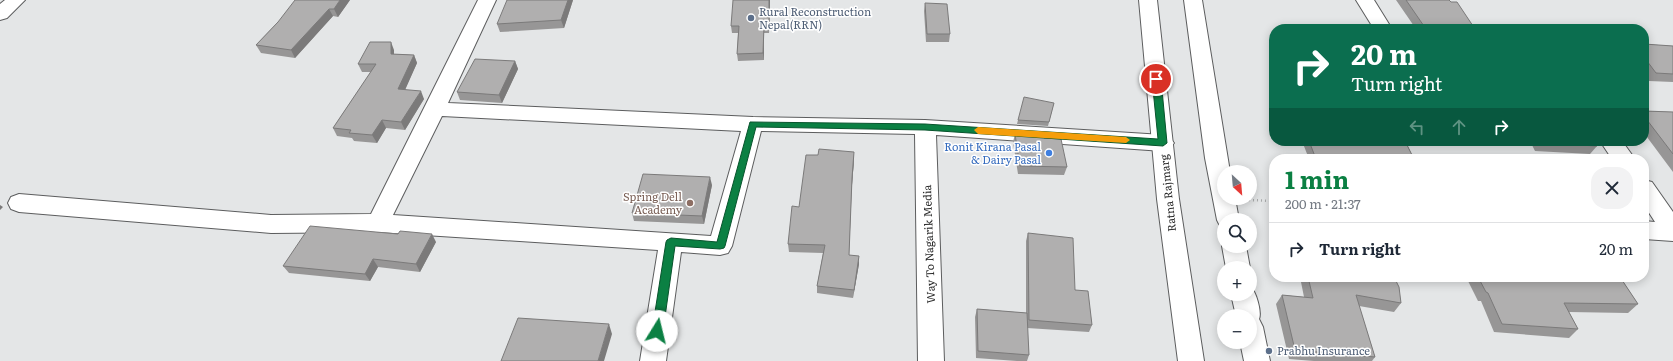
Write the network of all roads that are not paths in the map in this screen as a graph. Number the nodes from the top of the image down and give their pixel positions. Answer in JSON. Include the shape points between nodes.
{"nodes":[{"id":1,"x":16,"y":0,"type":"edge"},
{"id":2,"x":487,"y":0,"type":"edge"},
{"id":3,"x":1148,"y":0,"type":"edge"},
{"id":4,"x":1193,"y":0,"type":"edge"},
{"id":5,"x":1365,"y":0,"type":"edge"},
{"id":6,"x":0,"y":14,"type":"edge"},
{"id":7,"x":1380,"y":24,"type":"edge"},
{"id":8,"x":435,"y":110,"type":"junction"},
{"id":9,"x":753,"y":124,"type":"junction"},
{"id":10,"x":925,"y":127,"type":"junction"},
{"id":11,"x":1163,"y":143,"type":"junction"},
{"id":12,"x":1649,"y":195,"type":"edge"},
{"id":13,"x":19,"y":203,"type":"dead end"},
{"id":14,"x":1227,"y":213,"type":"edge"},
{"id":15,"x":378,"y":223,"type":"junction"},
{"id":16,"x":1649,"y":230,"type":"edge"},
{"id":17,"x":1673,"y":231,"type":"edge"},
{"id":18,"x":671,"y":242,"type":"junction"},
{"id":19,"x":1255,"y":349,"type":"edge"},
{"id":20,"x":653,"y":361,"type":"edge"},
{"id":21,"x":931,"y":361,"type":"edge"},
{"id":22,"x":1191,"y":361,"type":"edge"},
{"id":23,"x":1257,"y":361,"type":"edge"}],
"edges":[{"from":1,"to":6,"type":"main road"},
{"from":2,"to":8,"type":"main road"},
{"from":3,"to":11,"type":"main road","name":"Ratna Rajmarg"},
{"from":4,"to":14,"type":"main road"},
{"from":5,"to":7,"type":"main road"},
{"from":8,"to":9,"type":"main road"},
{"from":8,"to":15,"type":"main road"},
{"from":9,"to":10,"type":"main road"},
{"from":9,"to":18,"type":"main road","via":[[720,246]]},
{"from":10,"to":11,"type":"main road"},
{"from":10,"to":21,"type":"main road","name":"Way To Nagarik Media"},
{"from":11,"to":22,"type":"main road","name":"Ratna Rajmarg","via":[[1168,200]]},
{"from":12,"to":17,"type":"main road"},
{"from":13,"to":15,"type":"main road","via":[[271,224]]},
{"from":15,"to":18,"type":"main road"},
{"from":16,"to":17,"type":"main road"},
{"from":18,"to":20,"type":"main road"},
{"from":19,"to":23,"type":"main road"}]}
